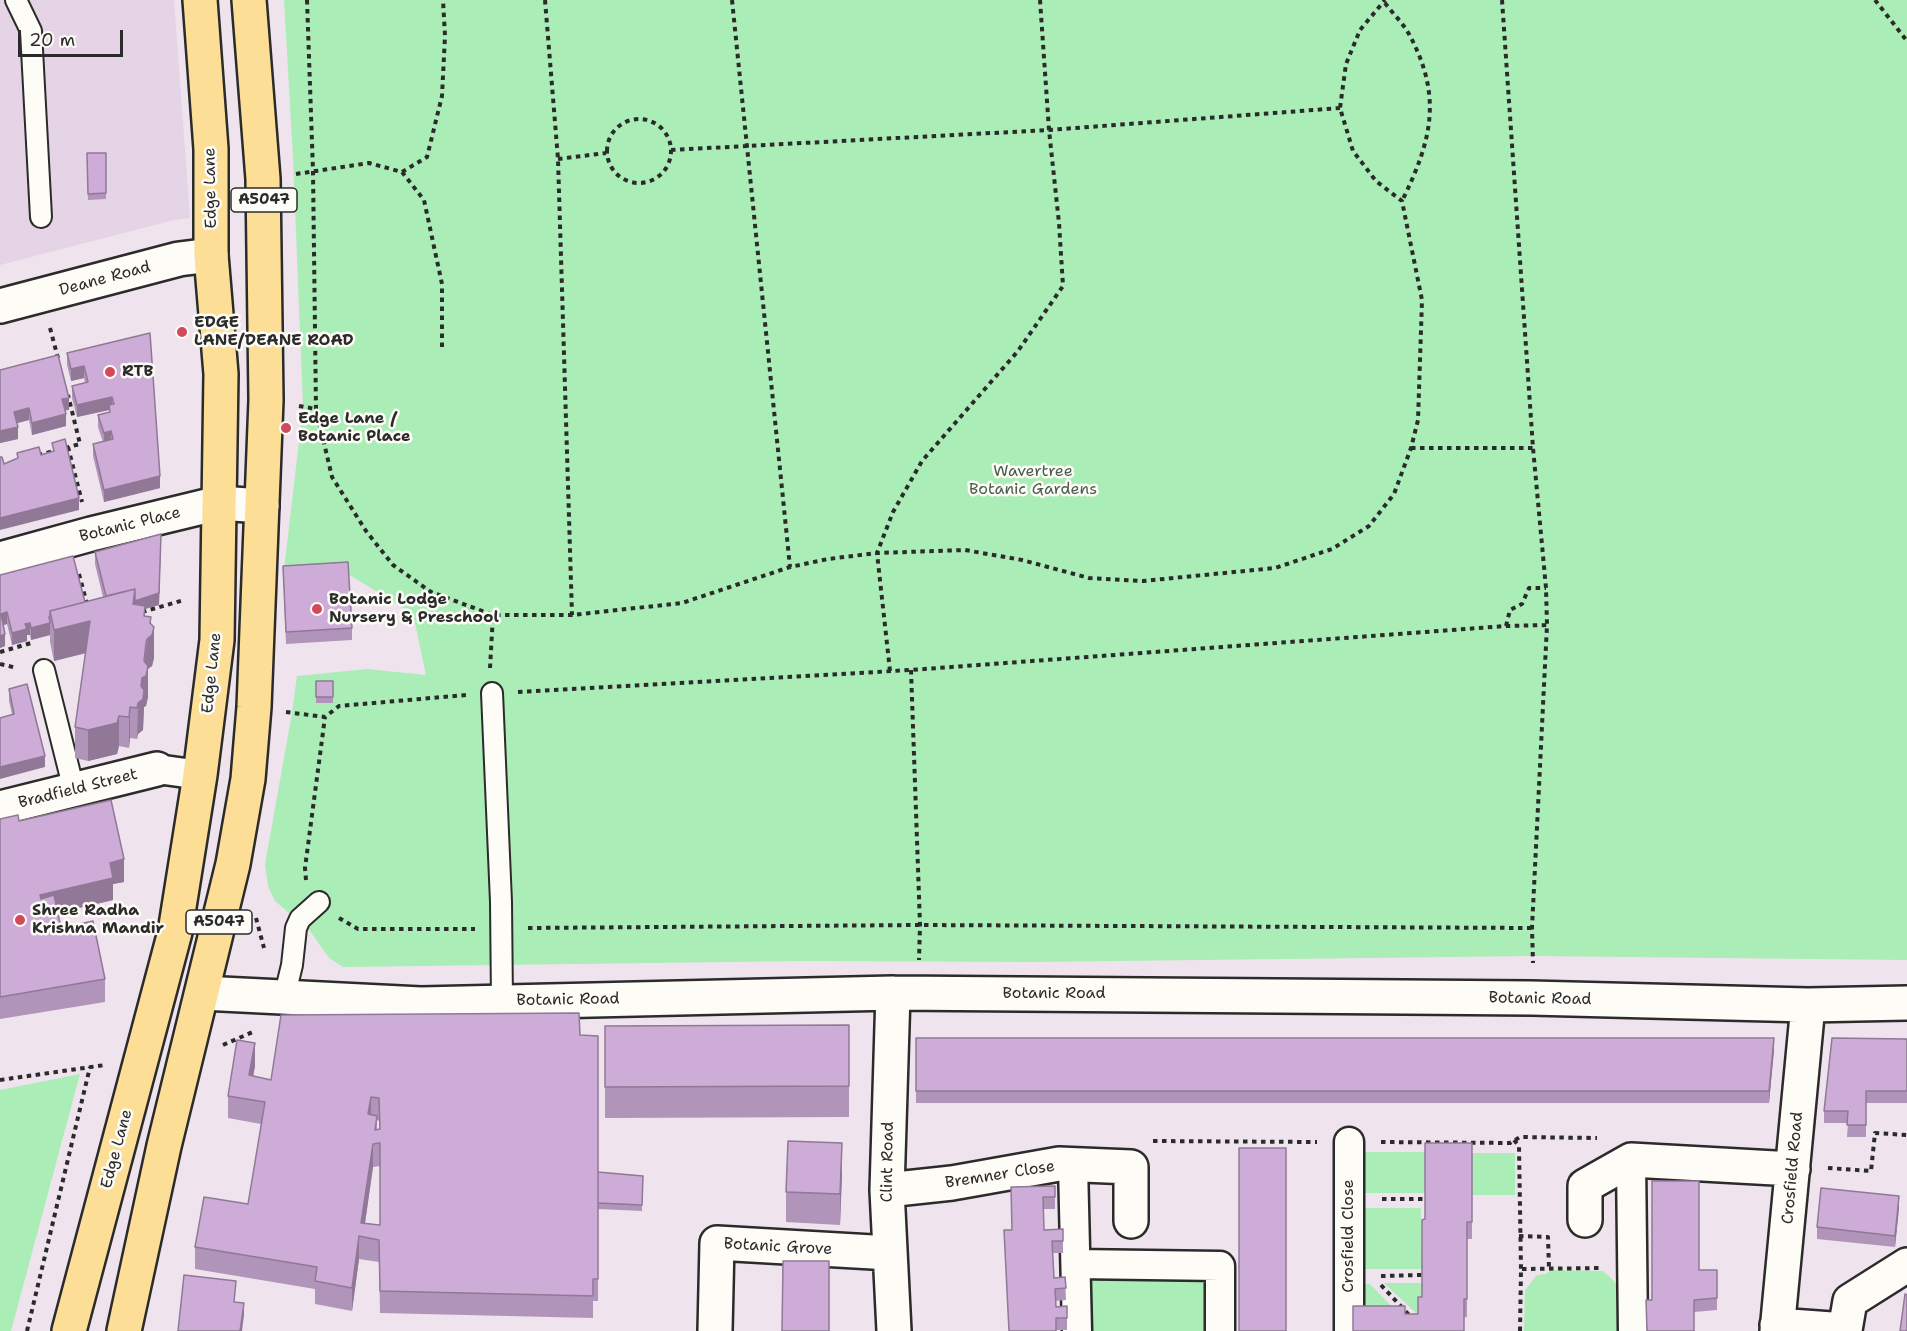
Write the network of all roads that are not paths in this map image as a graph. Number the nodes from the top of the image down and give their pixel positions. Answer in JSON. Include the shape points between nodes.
{"nodes":[{"id":1,"x":16,"y":0,"type":"edge"},
{"id":2,"x":200,"y":0,"type":"edge"},
{"id":3,"x":249,"y":0,"type":"edge"},
{"id":4,"x":41,"y":217,"type":"dead end"},
{"id":5,"x":211,"y":255,"type":"junction"},
{"id":6,"x":0,"y":306,"type":"edge"},
{"id":7,"x":219,"y":503,"type":"junction"},
{"id":8,"x":262,"y":506,"type":"junction"},
{"id":9,"x":0,"y":559,"type":"edge"},
{"id":10,"x":44,"y":669,"type":"dead end"},
{"id":11,"x":492,"y":693,"type":"road end"},
{"id":12,"x":157,"y":770,"type":"joint"},
{"id":13,"x":200,"y":775,"type":"junction"},
{"id":14,"x":74,"y":789,"type":"junction"},
{"id":15,"x":0,"y":808,"type":"edge"},
{"id":16,"x":319,"y":902,"type":"road end"},
{"id":17,"x":202,"y":993,"type":"junction"},
{"id":18,"x":906,"y":993,"type":"junction"},
{"id":19,"x":284,"y":998,"type":"junction"},
{"id":20,"x":502,"y":1002,"type":"junction"},
{"id":21,"x":1907,"y":1003,"type":"edge"},
{"id":22,"x":1808,"y":1005,"type":"junction"},
{"id":23,"x":1349,"y":1142,"type":"dead end"},
{"id":24,"x":1631,"y":1160,"type":"junction"},
{"id":25,"x":1073,"y":1165,"type":"junction"},
{"id":26,"x":1793,"y":1167,"type":"junction"},
{"id":27,"x":886,"y":1190,"type":"junction"},
{"id":28,"x":1585,"y":1220,"type":"dead end"},
{"id":29,"x":1131,"y":1221,"type":"dead end"},
{"id":30,"x":890,"y":1253,"type":"junction"},
{"id":31,"x":1076,"y":1264,"type":"junction"},
{"id":32,"x":1907,"y":1266,"type":"edge"},
{"id":33,"x":1777,"y":1328,"type":"edge"},
{"id":34,"x":69,"y":1331,"type":"edge"},
{"id":35,"x":123,"y":1331,"type":"edge"},
{"id":36,"x":715,"y":1331,"type":"edge"},
{"id":37,"x":894,"y":1331,"type":"edge"},
{"id":38,"x":1077,"y":1331,"type":"edge"},
{"id":39,"x":1220,"y":1331,"type":"edge"},
{"id":40,"x":1349,"y":1331,"type":"edge"},
{"id":41,"x":1633,"y":1331,"type":"edge"}],
"edges":[{"from":1,"to":4,"type":"lane","via":[[31,31]]},
{"from":2,"to":5,"type":"highway","name":"Edge Lane","number":"A5047","via":[[211,149]]},
{"from":3,"to":8,"type":"highway","number":"A5047","via":[[263,179],[266,400]]},
{"from":5,"to":6,"type":"street","name":"Deane Road","via":[[179,259]]},
{"from":5,"to":7,"type":"highway","name":"Edge Lane","number":"A5047","via":[[221,374]]},
{"from":7,"to":8,"type":"street","name":"Botanic Place"},
{"from":7,"to":9,"type":"street","name":"Botanic Place"},
{"from":7,"to":13,"type":"highway","name":"Edge Lane","number":"A5047","via":[[219,599]]},
{"from":8,"to":17,"type":"highway","number":"A5047","via":[[248,779],[233,864]]},
{"from":10,"to":14,"type":"lane"},
{"from":11,"to":20,"type":"lane"},
{"from":12,"to":13,"type":"street"},
{"from":12,"to":14,"type":"street","name":"Bradfield Street"},
{"from":13,"to":34,"type":"highway","name":"Edge Lane","number":"A5047","via":[[175,932]]},
{"from":14,"to":15,"type":"street","name":"Bradfield Street"},
{"from":16,"to":19,"type":"lane","via":[[296,928]]},
{"from":17,"to":19,"type":"street","name":"Botanic Road"},
{"from":17,"to":35,"type":"highway","number":"A5047"},
{"from":18,"to":20,"type":"street","name":"Botanic Road"},
{"from":18,"to":22,"type":"street","name":"Botanic Road","via":[[1531,998]]},
{"from":18,"to":27,"type":"street","name":"Clint Road"},
{"from":19,"to":20,"type":"street","name":"Botanic Road","via":[[421,1004]]},
{"from":21,"to":22,"type":"street","name":"Botanic Road"},
{"from":22,"to":26,"type":"street","name":"Crosfield Road"},
{"from":23,"to":40,"type":"street","name":"Crosfield Close","via":[[1349,1200],[1360,1272]]},
{"from":24,"to":26,"type":"street"},
{"from":24,"to":28,"type":"street","via":[[1585,1186]]},
{"from":24,"to":41,"type":"street"},
{"from":25,"to":27,"type":"street","name":"Bremner Close"},
{"from":25,"to":29,"type":"street","name":"Bremner Close","via":[[1131,1167]]},
{"from":25,"to":31,"type":"street"},
{"from":26,"to":33,"type":"street","name":"Crosfield Road"},
{"from":27,"to":30,"type":"street","name":"Clint Road"},
{"from":30,"to":36,"type":"street","name":"Botanic Grove","via":[[717,1243]]},
{"from":30,"to":37,"type":"street","name":"Clint Road"},
{"from":31,"to":38,"type":"street"},
{"from":31,"to":39,"type":"street","via":[[1220,1266]]},
{"from":32,"to":33,"type":"street","via":[[1850,1301],[1845,1330]]}]}
